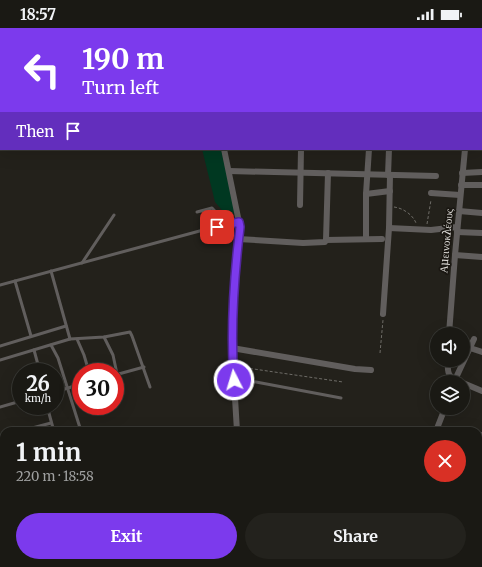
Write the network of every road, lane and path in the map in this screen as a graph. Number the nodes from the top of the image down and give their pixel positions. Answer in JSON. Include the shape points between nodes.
{"nodes":[{"id":1,"x":224,"y":150,"type":"edge"},
{"id":2,"x":301,"y":150,"type":"edge"},
{"id":3,"x":369,"y":150,"type":"edge"},
{"id":4,"x":389,"y":150,"type":"edge"},
{"id":5,"x":465,"y":150,"type":"edge"},
{"id":6,"x":229,"y":171,"type":"junction"},
{"id":7,"x":301,"y":172,"type":"junction"},
{"id":8,"x":482,"y":172,"type":"edge"},
{"id":9,"x":328,"y":173,"type":"junction"},
{"id":10,"x":462,"y":173,"type":"junction"},
{"id":11,"x":367,"y":175,"type":"junction"},
{"id":12,"x":389,"y":175,"type":"junction"},
{"id":13,"x":436,"y":176,"type":"dead end"},
{"id":14,"x":461,"y":185,"type":"junction"},
{"id":15,"x":482,"y":185,"type":"edge"},
{"id":16,"x":390,"y":191,"type":"junction"},
{"id":17,"x":431,"y":193,"type":"joint"},
{"id":18,"x":366,"y":194,"type":"junction"},
{"id":19,"x":460,"y":195,"type":"junction"},
{"id":20,"x":300,"y":205,"type":"dead end"},
{"id":21,"x":390,"y":208,"type":"junction"},
{"id":22,"x":197,"y":212,"type":"dead end"},
{"id":23,"x":459,"y":212,"type":"junction"},
{"id":24,"x":482,"y":213,"type":"edge"},
{"id":25,"x":114,"y":215,"type":"dead end"},
{"id":26,"x":239,"y":222,"type":"junction"},
{"id":27,"x":227,"y":224,"type":"junction"},
{"id":28,"x":389,"y":228,"type":"junction"},
{"id":29,"x":416,"y":229,"type":"junction"},
{"id":30,"x":423,"y":230,"type":"junction"},
{"id":31,"x":457,"y":230,"type":"junction"},
{"id":32,"x":482,"y":233,"type":"edge"},
{"id":33,"x":238,"y":239,"type":"junction"},
{"id":34,"x":366,"y":239,"type":"junction"},
{"id":35,"x":382,"y":239,"type":"dead end"},
{"id":36,"x":326,"y":240,"type":"junction"},
{"id":37,"x":455,"y":255,"type":"junction"},
{"id":38,"x":482,"y":257,"type":"edge"},
{"id":39,"x":82,"y":263,"type":"junction"},
{"id":40,"x":52,"y":270,"type":"junction"},
{"id":41,"x":15,"y":281,"type":"junction"},
{"id":42,"x":0,"y":285,"type":"edge"},
{"id":43,"x":383,"y":314,"type":"joint"},
{"id":44,"x":66,"y":326,"type":"junction"},
{"id":45,"x":450,"y":327,"type":"edge"},
{"id":46,"x":31,"y":336,"type":"junction"},
{"id":47,"x":104,"y":337,"type":"junction"},
{"id":48,"x":70,"y":339,"type":"junction"},
{"id":49,"x":77,"y":339,"type":"junction"},
{"id":50,"x":474,"y":339,"type":"dead end"},
{"id":51,"x":51,"y":344,"type":"junction"},
{"id":52,"x":0,"y":346,"type":"edge"},
{"id":53,"x":232,"y":348,"type":"junction"},
{"id":54,"x":470,"y":348,"type":"joint"},
{"id":55,"x":34,"y":350,"type":"junction"},
{"id":56,"x":482,"y":352,"type":"edge"},
{"id":57,"x":380,"y":353,"type":"dead end"},
{"id":58,"x":0,"y":360,"type":"edge"},
{"id":59,"x":38,"y":363,"type":"edge"},
{"id":60,"x":86,"y":363,"type":"edge"},
{"id":61,"x":114,"y":363,"type":"edge"},
{"id":62,"x":233,"y":366,"type":"junction"},
{"id":63,"x":144,"y":367,"type":"junction"},
{"id":64,"x":371,"y":370,"type":"dead end"},
{"id":65,"x":124,"y":373,"type":"edge"},
{"id":66,"x":234,"y":380,"type":"junction"},
{"id":67,"x":343,"y":382,"type":"dead end"},
{"id":68,"x":470,"y":386,"type":"edge"},
{"id":69,"x":72,"y":387,"type":"edge"},
{"id":70,"x":150,"y":387,"type":"dead end"},
{"id":71,"x":68,"y":388,"type":"junction"},
{"id":72,"x":64,"y":389,"type":"edge"},
{"id":73,"x":482,"y":391,"type":"edge"},
{"id":74,"x":341,"y":398,"type":"dead end"},
{"id":75,"x":12,"y":404,"type":"edge"},
{"id":76,"x":0,"y":407,"type":"edge"},
{"id":77,"x":49,"y":415,"type":"edge"},
{"id":78,"x":442,"y":415,"type":"edge"},
{"id":79,"x":51,"y":423,"type":"junction"},
{"id":80,"x":36,"y":427,"type":"edge"},
{"id":81,"x":54,"y":427,"type":"edge"},
{"id":82,"x":80,"y":427,"type":"edge"},
{"id":83,"x":237,"y":427,"type":"edge"},
{"id":84,"x":438,"y":427,"type":"edge"}],
"edges":[{"from":1,"to":6,"type":"street"},
{"from":2,"to":7,"type":"street"},
{"from":3,"to":11,"type":"street"},
{"from":4,"to":12,"type":"street"},
{"from":5,"to":10,"type":"street","name":"Αμεινοκλέους"},
{"from":6,"to":7,"type":"street"},
{"from":6,"to":26,"type":"street"},
{"from":7,"to":9,"type":"street"},
{"from":7,"to":20,"type":"street"},
{"from":8,"to":10,"type":"street"},
{"from":9,"to":11,"type":"street"},
{"from":9,"to":36,"type":"street"},
{"from":10,"to":14,"type":"street","name":"Αμεινοκλέους"},
{"from":11,"to":12,"type":"street"},
{"from":11,"to":18,"type":"street"},
{"from":12,"to":13,"type":"street"},
{"from":12,"to":16,"type":"street"},
{"from":14,"to":15,"type":"street"},
{"from":14,"to":19,"type":"street","name":"Αμεινοκλέους"},
{"from":16,"to":18,"type":"street"},
{"from":16,"to":21,"type":"street"},
{"from":17,"to":19,"type":"street"},
{"from":17,"to":30,"type":"path","via":[[427,225]]},
{"from":18,"to":34,"type":"street"},
{"from":19,"to":23,"type":"street","name":"Αμεινοκλέους"},
{"from":21,"to":28,"type":"street"},
{"from":21,"to":29,"type":"path","via":[[404,210],[415,220]]},
{"from":22,"to":27,"type":"lane","via":[[212,208]]},
{"from":23,"to":24,"type":"street"},
{"from":23,"to":31,"type":"street","name":"Αμεινοκλέους"},
{"from":25,"to":39,"type":"lane"},
{"from":26,"to":27,"type":"lane"},
{"from":26,"to":33,"type":"street"},
{"from":27,"to":39,"type":"lane"},
{"from":28,"to":29,"type":"street"},
{"from":28,"to":43,"type":"street"},
{"from":29,"to":30,"type":"street"},
{"from":30,"to":31,"type":"street"},
{"from":31,"to":32,"type":"street"},
{"from":31,"to":37,"type":"street","name":"Αμεινοκλέους"},
{"from":33,"to":36,"type":"street","via":[[303,243],[320,243]]},
{"from":33,"to":53,"type":"street"},
{"from":34,"to":35,"type":"street"},
{"from":34,"to":36,"type":"street"},
{"from":37,"to":38,"type":"street"},
{"from":37,"to":45,"type":"street","name":"Αμεινοκλέους"},
{"from":39,"to":40,"type":"lane"},
{"from":40,"to":41,"type":"lane"},
{"from":40,"to":44,"type":"lane"},
{"from":41,"to":42,"type":"lane"},
{"from":41,"to":46,"type":"lane"},
{"from":43,"to":57,"type":"path"},
{"from":44,"to":46,"type":"lane"},
{"from":44,"to":48,"type":"lane"},
{"from":46,"to":52,"type":"lane"},
{"from":47,"to":49,"type":"lane"},
{"from":47,"to":61,"type":"lane"},
{"from":47,"to":63,"type":"lane","via":[[130,332]]},
{"from":48,"to":49,"type":"lane"},
{"from":48,"to":51,"type":"lane"},
{"from":49,"to":60,"type":"lane"},
{"from":50,"to":54,"type":"street"},
{"from":51,"to":55,"type":"lane"},
{"from":51,"to":71,"type":"lane"},
{"from":53,"to":62,"type":"street"},
{"from":53,"to":64,"type":"street"},
{"from":54,"to":56,"type":"street"},
{"from":55,"to":58,"type":"lane"},
{"from":55,"to":59,"type":"lane"},
{"from":62,"to":66,"type":"street"},
{"from":62,"to":67,"type":"path"},
{"from":63,"to":65,"type":"lane"},
{"from":63,"to":70,"type":"lane"},
{"from":66,"to":74,"type":"lane"},
{"from":66,"to":83,"type":"street"},
{"from":68,"to":73,"type":"street"},
{"from":69,"to":71,"type":"lane"},
{"from":71,"to":72,"type":"lane"},
{"from":71,"to":82,"type":"lane"},
{"from":75,"to":76,"type":"lane"},
{"from":77,"to":79,"type":"lane"},
{"from":78,"to":84,"type":"street"},
{"from":79,"to":80,"type":"lane"},
{"from":79,"to":81,"type":"lane"}]}
